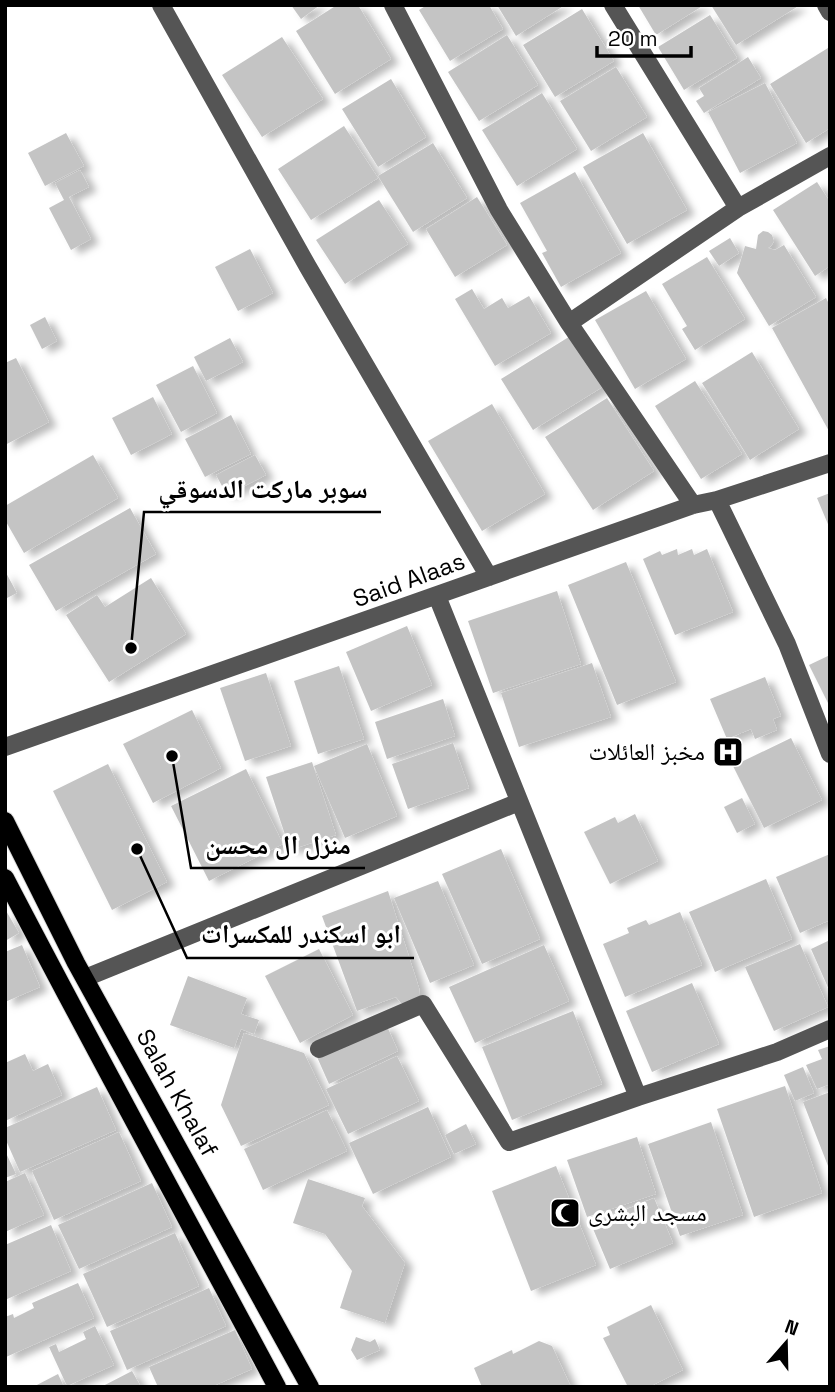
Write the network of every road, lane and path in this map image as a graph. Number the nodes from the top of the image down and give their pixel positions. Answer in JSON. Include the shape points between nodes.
{"nodes":[{"id":1,"x":161,"y":5,"type":"edge"},
{"id":2,"x":393,"y":5,"type":"edge"},
{"id":3,"x":613,"y":5,"type":"edge"},
{"id":4,"x":826,"y":5,"type":"edge"},
{"id":5,"x":830,"y":12,"type":"edge"},
{"id":6,"x":830,"y":156,"type":"edge"},
{"id":7,"x":738,"y":208,"type":"junction"},
{"id":8,"x":569,"y":323,"type":"junction"},
{"id":9,"x":830,"y":463,"type":"edge"},
{"id":10,"x":717,"y":500,"type":"junction"},
{"id":11,"x":693,"y":505,"type":"junction"},
{"id":12,"x":489,"y":577,"type":"junction"},
{"id":13,"x":437,"y":596,"type":"junction"},
{"id":14,"x":5,"y":747,"type":"edge"},
{"id":15,"x":830,"y":754,"type":"edge"},
{"id":16,"x":519,"y":802,"type":"junction"},
{"id":17,"x":5,"y":821,"type":"edge"},
{"id":18,"x":5,"y":878,"type":"edge"},
{"id":19,"x":85,"y":978,"type":"junction"},
{"id":20,"x":830,"y":1029,"type":"edge"},
{"id":21,"x":319,"y":1049,"type":"dead end"},
{"id":22,"x":638,"y":1097,"type":"junction"},
{"id":23,"x":277,"y":1387,"type":"edge"},
{"id":24,"x":310,"y":1387,"type":"edge"}],
"edges":[{"from":1,"to":12,"type":"street"},
{"from":2,"to":8,"type":"street","via":[[499,210]]},
{"from":3,"to":7,"type":"street"},
{"from":4,"to":5,"type":"street"},
{"from":6,"to":7,"type":"street"},
{"from":7,"to":8,"type":"street"},
{"from":8,"to":11,"type":"street"},
{"from":9,"to":10,"type":"street","name":"Said Alaas"},
{"from":10,"to":11,"type":"street","name":"Said Alaas"},
{"from":10,"to":15,"type":"street","via":[[787,644]]},
{"from":11,"to":12,"type":"street","name":"Said Alaas"},
{"from":12,"to":13,"type":"street","name":"Said Alaas"},
{"from":13,"to":14,"type":"street","name":"Said Alaas"},
{"from":13,"to":16,"type":"street"},
{"from":16,"to":19,"type":"street"},
{"from":16,"to":22,"type":"street"},
{"from":17,"to":19,"type":"main road","name":"Salah Khalaf"},
{"from":18,"to":23,"type":"main road","name":"Salah Khalaf"},
{"from":19,"to":24,"type":"main road","name":"Salah Khalaf"},
{"from":20,"to":22,"type":"street","via":[[777,1052]]},
{"from":21,"to":22,"type":"street","via":[[423,1004],[509,1142]]}]}
